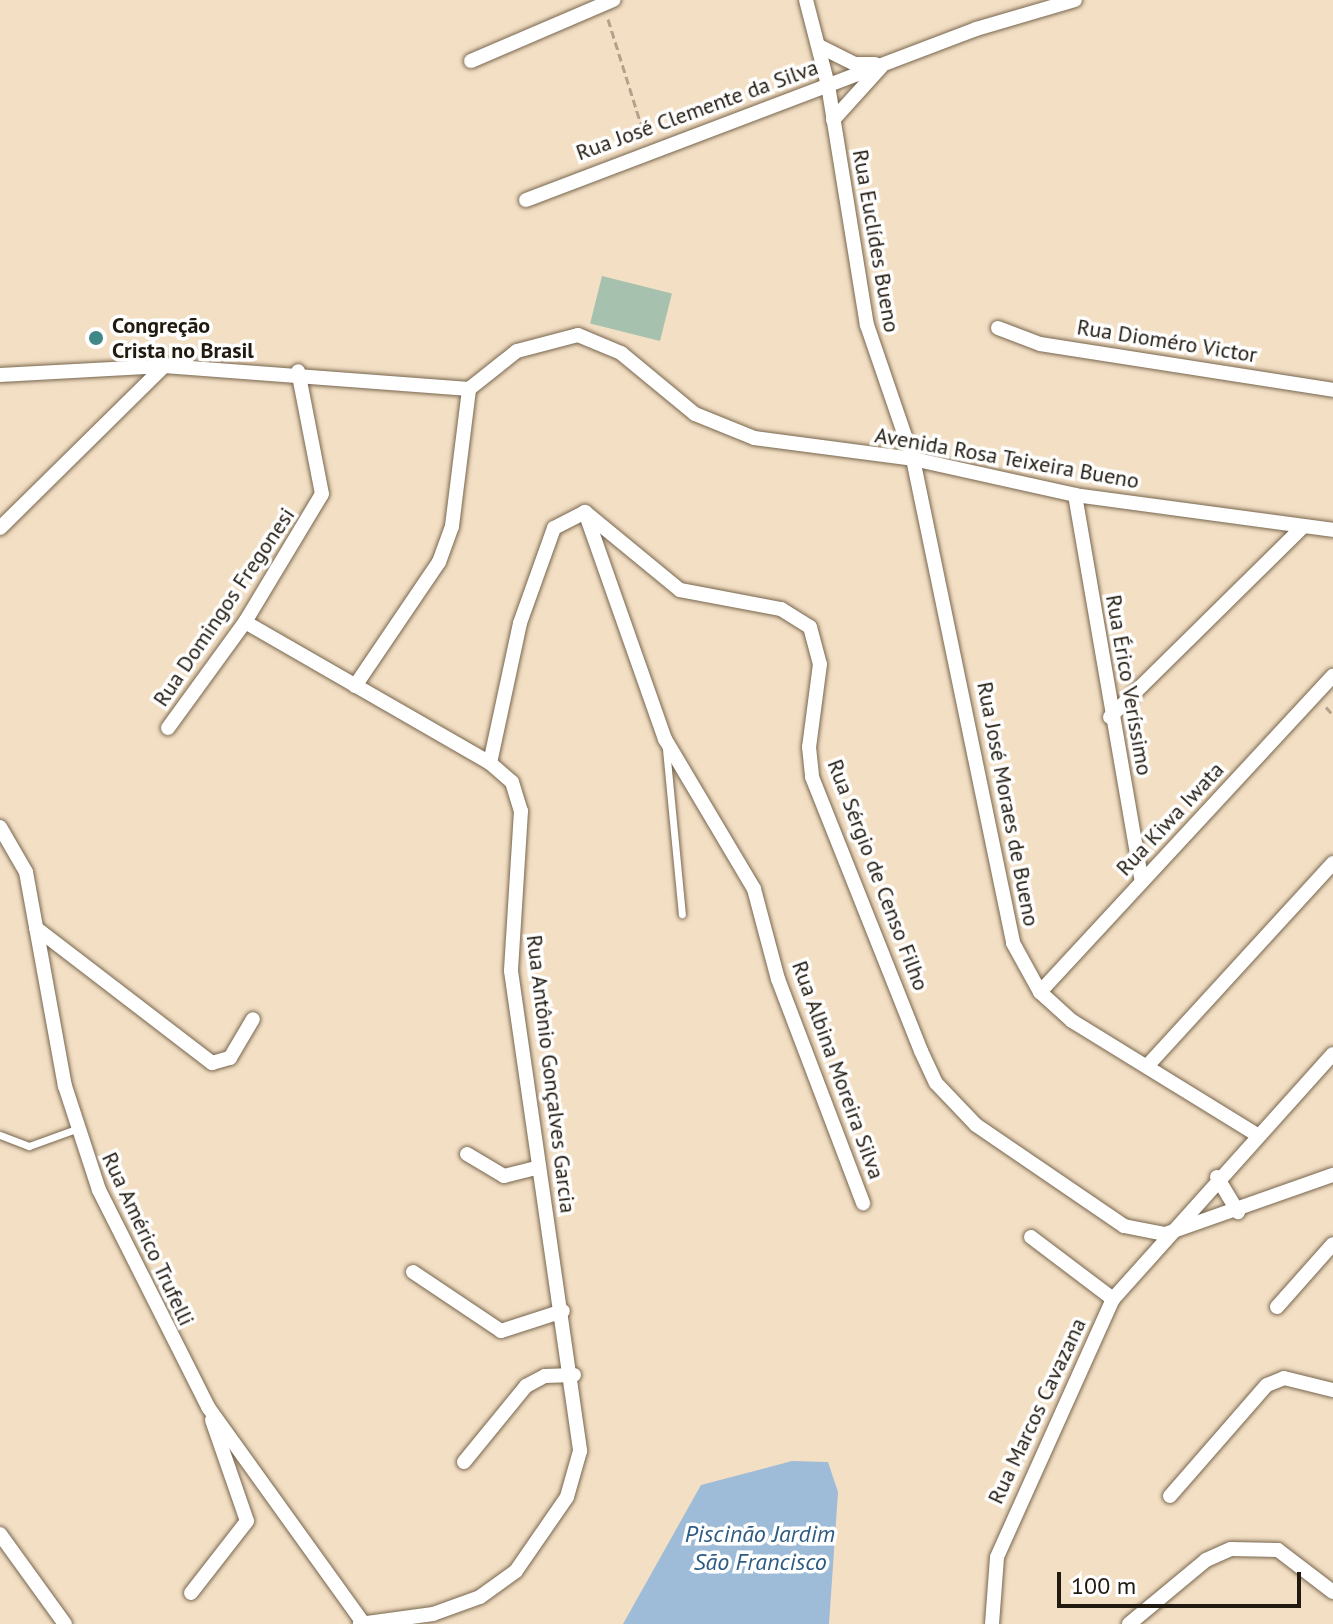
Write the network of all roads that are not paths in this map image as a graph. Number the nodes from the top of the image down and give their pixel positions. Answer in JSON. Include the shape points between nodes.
{"nodes":[{"id":1,"x":806,"y":0,"type":"edge"},
{"id":2,"x":1075,"y":0,"type":"edge"},
{"id":3,"x":608,"y":2,"type":"edge"},
{"id":4,"x":819,"y":46,"type":"junction"},
{"id":5,"x":471,"y":61,"type":"dead end"},
{"id":6,"x":884,"y":63,"type":"junction"},
{"id":7,"x":828,"y":85,"type":"junction"},
{"id":8,"x":833,"y":120,"type":"junction"},
{"id":9,"x":526,"y":200,"type":"dead end"},
{"id":10,"x":998,"y":328,"type":"dead end"},
{"id":11,"x":164,"y":366,"type":"junction"},
{"id":12,"x":298,"y":371,"type":"junction"},
{"id":13,"x":0,"y":375,"type":"edge"},
{"id":14,"x":469,"y":389,"type":"junction"},
{"id":15,"x":1333,"y":390,"type":"edge"},
{"id":16,"x":913,"y":459,"type":"junction"},
{"id":17,"x":1075,"y":495,"type":"junction"},
{"id":18,"x":585,"y":512,"type":"junction"},
{"id":19,"x":1303,"y":527,"type":"junction"},
{"id":20,"x":0,"y":528,"type":"edge"},
{"id":21,"x":1333,"y":530,"type":"edge"},
{"id":22,"x":245,"y":622,"type":"junction"},
{"id":23,"x":1333,"y":676,"type":"edge"},
{"id":24,"x":355,"y":686,"type":"junction"},
{"id":25,"x":1110,"y":717,"type":"junction"},
{"id":26,"x":168,"y":728,"type":"dead end"},
{"id":27,"x":665,"y":739,"type":"junction"},
{"id":28,"x":490,"y":763,"type":"junction"},
{"id":29,"x":0,"y":827,"type":"edge"},
{"id":30,"x":1333,"y":863,"type":"edge"},
{"id":31,"x":1142,"y":881,"type":"junction"},
{"id":32,"x":682,"y":914,"type":"dead end"},
{"id":33,"x":36,"y":928,"type":"junction"},
{"id":34,"x":1040,"y":992,"type":"junction"},
{"id":35,"x":253,"y":1019,"type":"dead end"},
{"id":36,"x":1333,"y":1054,"type":"edge"},
{"id":37,"x":1148,"y":1065,"type":"junction"},
{"id":38,"x":76,"y":1129,"type":"junction"},
{"id":39,"x":0,"y":1135,"type":"edge"},
{"id":40,"x":1257,"y":1135,"type":"junction"},
{"id":41,"x":467,"y":1154,"type":"dead end"},
{"id":42,"x":539,"y":1167,"type":"junction"},
{"id":43,"x":1333,"y":1175,"type":"edge"},
{"id":44,"x":1217,"y":1177,"type":"junction"},
{"id":45,"x":863,"y":1203,"type":"dead end"},
{"id":46,"x":1238,"y":1212,"type":"junction"},
{"id":47,"x":1165,"y":1234,"type":"junction"},
{"id":48,"x":1031,"y":1237,"type":"dead end"},
{"id":49,"x":1333,"y":1244,"type":"edge"},
{"id":50,"x":413,"y":1272,"type":"dead end"},
{"id":51,"x":1113,"y":1299,"type":"junction"},
{"id":52,"x":1277,"y":1307,"type":"dead end"},
{"id":53,"x":563,"y":1311,"type":"junction"},
{"id":54,"x":574,"y":1375,"type":"junction"},
{"id":55,"x":1333,"y":1390,"type":"edge"},
{"id":56,"x":208,"y":1407,"type":"junction"},
{"id":57,"x":464,"y":1462,"type":"dead end"},
{"id":58,"x":1170,"y":1496,"type":"dead end"},
{"id":59,"x":0,"y":1534,"type":"edge"},
{"id":60,"x":1333,"y":1592,"type":"edge"},
{"id":61,"x":191,"y":1593,"type":"dead end"},
{"id":62,"x":427,"y":1619,"type":"edge"},
{"id":63,"x":363,"y":1623,"type":"edge"},
{"id":64,"x":65,"y":1624,"type":"edge"},
{"id":65,"x":992,"y":1624,"type":"edge"},
{"id":66,"x":1129,"y":1624,"type":"edge"}],
"edges":[{"from":1,"to":4,"type":"street","name":"Rua Euclídes Bueno"},
{"from":2,"to":6,"type":"street","name":"Rua José Clemente da Silva"},
{"from":3,"to":5,"type":"street"},
{"from":4,"to":6,"type":"street","name":"Rua José Clemente da Silva","via":[[855,64]]},
{"from":4,"to":7,"type":"street","name":"Rua Euclídes Bueno"},
{"from":6,"to":7,"type":"street","name":"Rua José Clemente da Silva"},
{"from":6,"to":8,"type":"street"},
{"from":7,"to":8,"type":"street","name":"Rua Euclídes Bueno"},
{"from":7,"to":9,"type":"street","name":"Rua José Clemente da Silva","via":[[648,149]]},
{"from":8,"to":16,"type":"street","name":"Rua Euclídes Bueno","via":[[867,325]]},
{"from":10,"to":15,"type":"street","name":"Rua Dioméro Victor","via":[[1040,344]]},
{"from":11,"to":12,"type":"street"},
{"from":11,"to":13,"type":"street"},
{"from":11,"to":20,"type":"street"},
{"from":12,"to":14,"type":"street"},
{"from":12,"to":22,"type":"street","name":"Rua Domingos Fregonesi","via":[[322,494]]},
{"from":14,"to":16,"type":"street","name":"Avenida Rosa Teixeira Bueno","via":[[517,351],[578,335],[621,353],[725,430],[811,449]]},
{"from":14,"to":24,"type":"street","via":[[452,526],[439,562]]},
{"from":16,"to":17,"type":"street","name":"Avenida Rosa Teixeira Bueno"},
{"from":16,"to":34,"type":"street","name":"Rua José Moraes de Bueno","via":[[1003,907],[1013,943]]},
{"from":17,"to":19,"type":"street","name":"Avenida Rosa Teixeira Bueno"},
{"from":17,"to":25,"type":"street","name":"Rua Érico Veríssimo"},
{"from":18,"to":27,"type":"street","name":"Rua Albina Moreira Silva"},
{"from":18,"to":28,"type":"street","via":[[554,528],[520,623]]},
{"from":18,"to":47,"type":"street","name":"Rua Sérgio de Censo Filho","via":[[680,590],[781,609],[810,627],[820,664],[809,747],[812,777],[936,1083],[976,1125],[1124,1226]]},
{"from":19,"to":21,"type":"street","name":"Avenida Rosa Teixeira Bueno"},
{"from":19,"to":25,"type":"street"},
{"from":22,"to":24,"type":"street","name":"Rua Antônio Gonçalves Garcia"},
{"from":22,"to":26,"type":"street","name":"Rua Domingos Fregonesi"},
{"from":23,"to":31,"type":"street","name":"Rua Kiwa Iwata"},
{"from":24,"to":28,"type":"street","name":"Rua Antônio Gonçalves Garcia"},
{"from":25,"to":31,"type":"street","name":"Rua Érico Veríssimo"},
{"from":27,"to":32,"type":"lane"},
{"from":27,"to":45,"type":"street","name":"Rua Albina Moreira Silva","via":[[754,889],[783,993]]},
{"from":28,"to":42,"type":"street","name":"Rua Antônio Gonçalves Garcia","via":[[512,782],[521,811],[511,971]]},
{"from":29,"to":33,"type":"street","name":"Rua Américo Trufelli","via":[[19,851]]},
{"from":30,"to":37,"type":"street"},
{"from":31,"to":34,"type":"street","name":"Rua Kiwa Iwata"},
{"from":33,"to":35,"type":"street","via":[[212,1063],[230,1058]]},
{"from":33,"to":38,"type":"street","name":"Rua Américo Trufelli"},
{"from":34,"to":37,"type":"street","name":"Rua José Moraes de Bueno","via":[[1072,1021]]},
{"from":36,"to":40,"type":"street","name":"Rua Marcos Cavazana"},
{"from":37,"to":40,"type":"street","name":"Rua José Moraes de Bueno"},
{"from":38,"to":39,"type":"lane","via":[[29,1146]]},
{"from":38,"to":56,"type":"street","name":"Rua Américo Trufelli","via":[[163,1328]]},
{"from":40,"to":44,"type":"street","name":"Rua Marcos Cavazana"},
{"from":41,"to":42,"type":"street","via":[[504,1176]]},
{"from":42,"to":53,"type":"street","name":"Rua Antônio Gonçalves Garcia"},
{"from":43,"to":46,"type":"street","name":"Rua Sérgio de Censo Filho"},
{"from":44,"to":46,"type":"street"},
{"from":44,"to":47,"type":"street","name":"Rua Marcos Cavazana"},
{"from":46,"to":47,"type":"street","name":"Rua Sérgio de Censo Filho"},
{"from":47,"to":51,"type":"street","name":"Rua Marcos Cavazana"},
{"from":48,"to":51,"type":"street"},
{"from":49,"to":52,"type":"street"},
{"from":50,"to":53,"type":"street","via":[[501,1331]]},
{"from":51,"to":65,"type":"street","name":"Rua Marcos Cavazana","via":[[997,1557]]},
{"from":53,"to":54,"type":"street","name":"Rua Antônio Gonçalves Garcia"},
{"from":54,"to":57,"type":"street","via":[[545,1376],[526,1386]]},
{"from":54,"to":62,"type":"street","name":"Rua Antônio Gonçalves Garcia","via":[[580,1451],[567,1497],[516,1571],[480,1597]]},
{"from":55,"to":58,"type":"street","via":[[1284,1378],[1267,1385]]},
{"from":56,"to":61,"type":"street","via":[[248,1514]]},
{"from":56,"to":63,"type":"street","name":"Rua Américo Trufelli"},
{"from":59,"to":64,"type":"street"},
{"from":60,"to":66,"type":"street","via":[[1278,1550],[1231,1549],[1206,1560]]},
{"from":62,"to":63,"type":"street","name":"Rua Antônio Gonçalves Garcia"}]}
